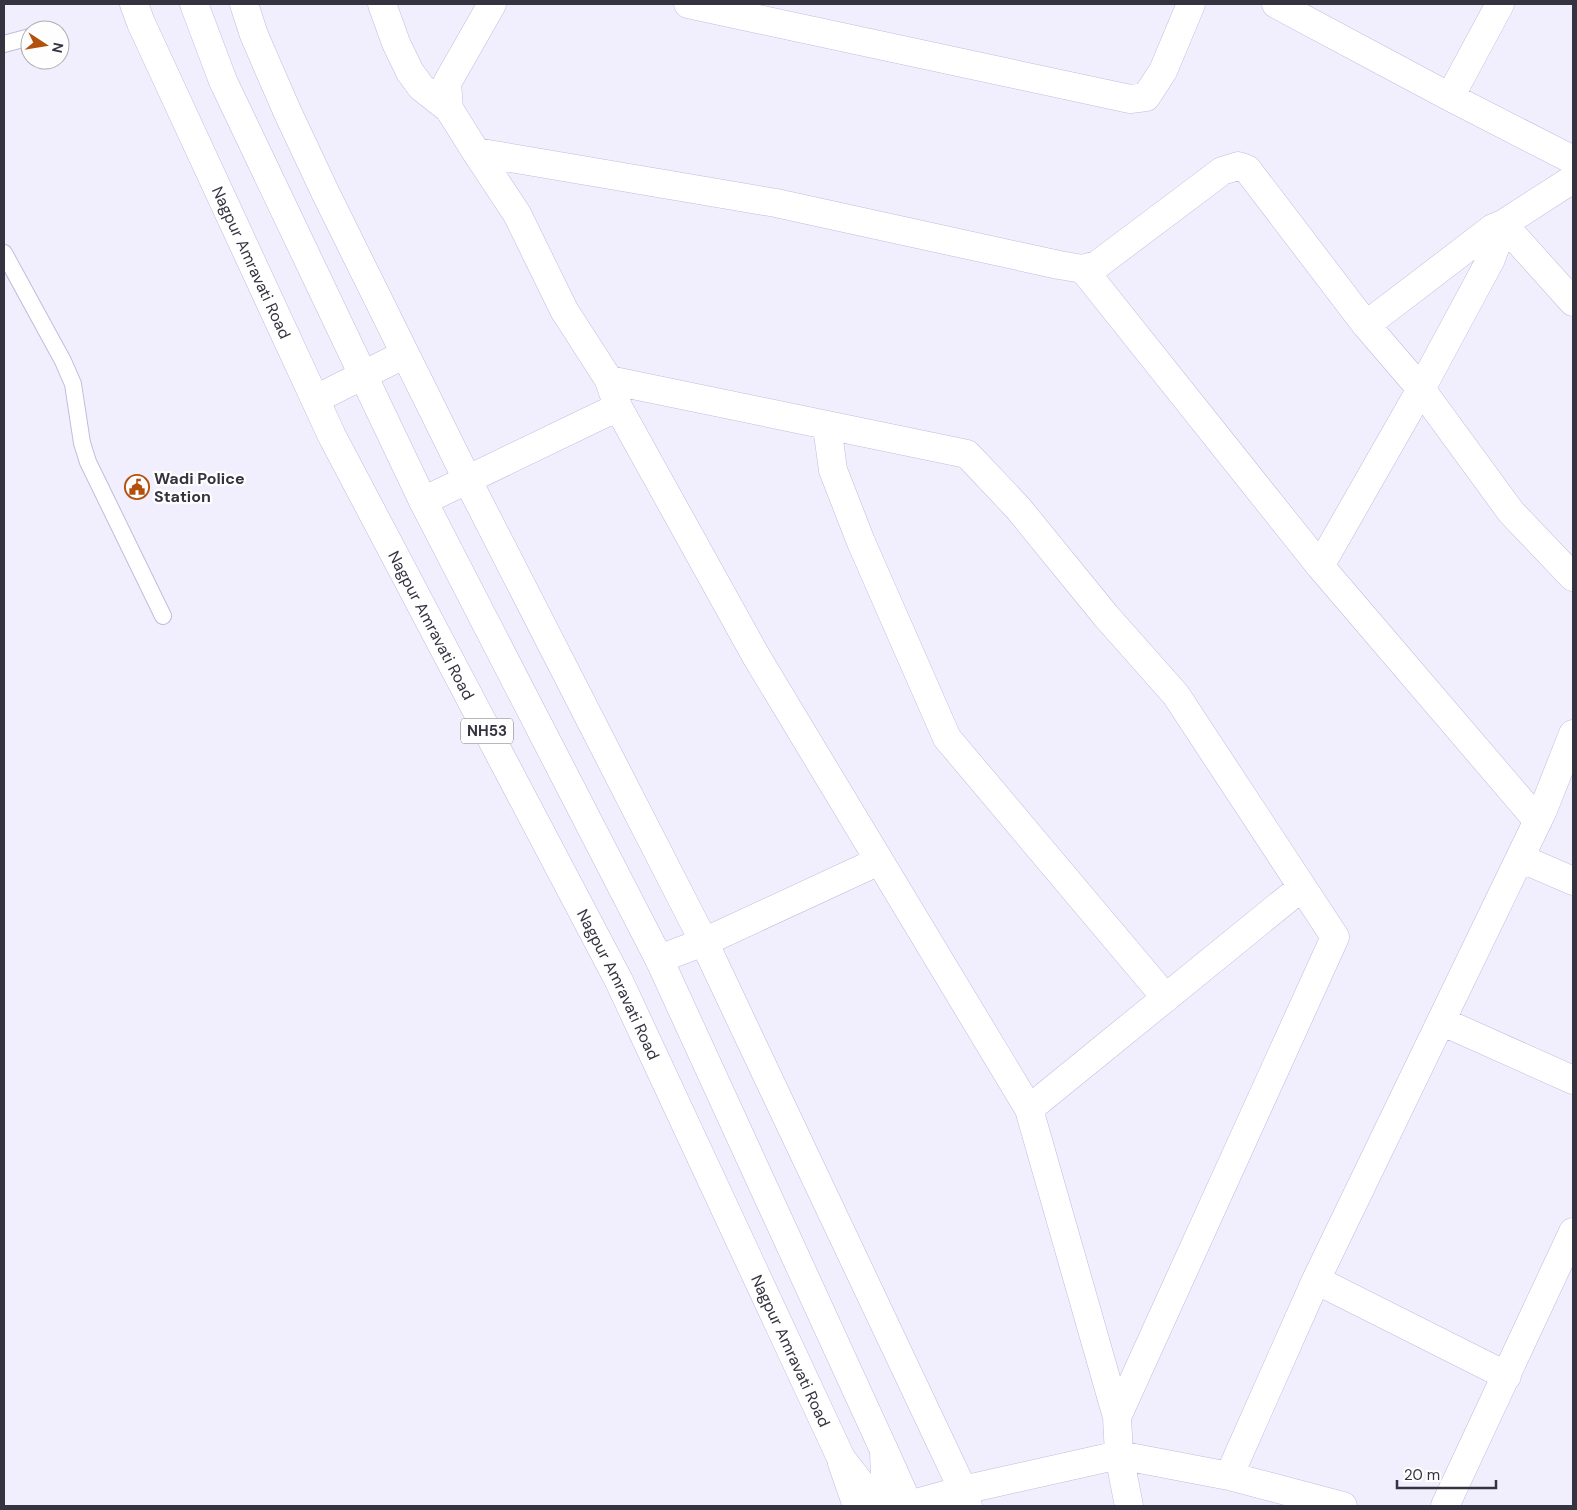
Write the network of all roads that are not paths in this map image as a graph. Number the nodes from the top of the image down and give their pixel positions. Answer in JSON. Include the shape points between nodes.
{"nodes":[{"id":1,"x":134,"y":4,"type":"edge"},
{"id":2,"x":194,"y":4,"type":"edge"},
{"id":3,"x":244,"y":4,"type":"edge"},
{"id":4,"x":382,"y":4,"type":"edge"},
{"id":5,"x":492,"y":4,"type":"edge"},
{"id":6,"x":688,"y":4,"type":"edge"},
{"id":7,"x":1191,"y":4,"type":"edge"},
{"id":8,"x":1500,"y":4,"type":"edge"},
{"id":9,"x":1282,"y":5,"type":"edge"},
{"id":10,"x":20,"y":40,"type":"edge"},
{"id":11,"x":4,"y":44,"type":"edge"},
{"id":12,"x":1450,"y":97,"type":"junction"},
{"id":13,"x":449,"y":109,"type":"junction"},
{"id":14,"x":476,"y":152,"type":"junction"},
{"id":15,"x":1573,"y":160,"type":"edge"},
{"id":16,"x":1573,"y":179,"type":"edge"},
{"id":17,"x":1498,"y":226,"type":"junction"},
{"id":18,"x":4,"y":253,"type":"edge"},
{"id":19,"x":1083,"y":269,"type":"junction"},
{"id":20,"x":1573,"y":302,"type":"edge"},
{"id":21,"x":1366,"y":325,"type":"junction"},
{"id":22,"x":405,"y":354,"type":"junction"},
{"id":23,"x":363,"y":375,"type":"junction"},
{"id":24,"x":609,"y":380,"type":"junction"},
{"id":25,"x":1421,"y":389,"type":"junction"},
{"id":26,"x":316,"y":399,"type":"junction"},
{"id":27,"x":618,"y":407,"type":"junction"},
{"id":28,"x":826,"y":426,"type":"junction"},
{"id":29,"x":467,"y":479,"type":"junction"},
{"id":30,"x":422,"y":501,"type":"junction"},
{"id":31,"x":1320,"y":566,"type":"junction"},
{"id":32,"x":1573,"y":577,"type":"edge"},
{"id":33,"x":163,"y":616,"type":"dead end"},
{"id":34,"x":1573,"y":734,"type":"edge"},
{"id":35,"x":1538,"y":821,"type":"junction"},
{"id":36,"x":1520,"y":858,"type":"junction"},
{"id":37,"x":879,"y":861,"type":"junction"},
{"id":38,"x":1573,"y":880,"type":"edge"},
{"id":39,"x":1302,"y":887,"type":"junction"},
{"id":40,"x":704,"y":942,"type":"junction"},
{"id":41,"x":659,"y":959,"type":"junction"},
{"id":42,"x":1166,"y":998,"type":"junction"},
{"id":43,"x":1441,"y":1021,"type":"junction"},
{"id":44,"x":1573,"y":1080,"type":"edge"},
{"id":45,"x":1029,"y":1109,"type":"junction"},
{"id":46,"x":1573,"y":1232,"type":"edge"},
{"id":47,"x":1316,"y":1280,"type":"junction"},
{"id":48,"x":1507,"y":1376,"type":"junction"},
{"id":49,"x":1117,"y":1416,"type":"junction"},
{"id":50,"x":1119,"y":1455,"type":"junction"},
{"id":51,"x":841,"y":1458,"type":"junction"},
{"id":52,"x":1229,"y":1476,"type":"junction"},
{"id":53,"x":966,"y":1498,"type":"edge"},
{"id":54,"x":857,"y":1506,"type":"edge"},
{"id":55,"x":878,"y":1506,"type":"edge"},
{"id":56,"x":901,"y":1506,"type":"edge"},
{"id":57,"x":1129,"y":1506,"type":"edge"},
{"id":58,"x":1343,"y":1506,"type":"edge"},
{"id":59,"x":1445,"y":1506,"type":"edge"}],
"edges":[{"from":1,"to":26,"type":"main road","name":"Nagpur Amravati Road","number":"NH53"},
{"from":2,"to":23,"type":"main road","number":"NH53","via":[[223,81]]},
{"from":3,"to":22,"type":"main road","via":[[287,111]]},
{"from":4,"to":13,"type":"main road","via":[[410,72],[421,87]]},
{"from":5,"to":13,"type":"main road","via":[[447,82]]},
{"from":6,"to":7,"type":"main road","via":[[1130,99],[1146,97],[1163,71]]},
{"from":8,"to":12,"type":"main road"},
{"from":9,"to":12,"type":"main road"},
{"from":10,"to":11,"type":"lane"},
{"from":12,"to":15,"type":"main road"},
{"from":13,"to":14,"type":"main road"},
{"from":14,"to":19,"type":"main road","via":[[776,203]]},
{"from":14,"to":24,"type":"main road","via":[[517,214],[564,310]]},
{"from":16,"to":17,"type":"main road"},
{"from":17,"to":20,"type":"main road"},
{"from":17,"to":21,"type":"main road"},
{"from":17,"to":25,"type":"main road","via":[[1491,259]]},
{"from":18,"to":33,"type":"lane","via":[[63,361],[73,384],[88,462]]},
{"from":19,"to":21,"type":"main road","via":[[1096,265],[1222,171],[1238,166],[1247,169]]},
{"from":19,"to":31,"type":"main road"},
{"from":21,"to":25,"type":"main road"},
{"from":22,"to":23,"type":"main road"},
{"from":22,"to":29,"type":"main road"},
{"from":23,"to":26,"type":"main road"},
{"from":23,"to":30,"type":"main road","number":"NH53"},
{"from":24,"to":27,"type":"main road"},
{"from":24,"to":28,"type":"main road"},
{"from":25,"to":31,"type":"main road"},
{"from":25,"to":32,"type":"main road","via":[[1511,512]]},
{"from":26,"to":51,"type":"main road","name":"Nagpur Amravati Road","number":"NH53","via":[[619,981]]},
{"from":27,"to":29,"type":"main road"},
{"from":27,"to":37,"type":"main road","via":[[756,656]]},
{"from":28,"to":39,"type":"main road","via":[[967,454],[1018,508],[1176,695]]},
{"from":28,"to":42,"type":"main road","via":[[833,470],[947,738]]},
{"from":29,"to":30,"type":"main road"},
{"from":29,"to":40,"type":"main road"},
{"from":30,"to":41,"type":"main road","number":"NH53"},
{"from":31,"to":35,"type":"main road"},
{"from":34,"to":35,"type":"main road"},
{"from":35,"to":36,"type":"main road"},
{"from":36,"to":38,"type":"main road"},
{"from":36,"to":43,"type":"main road"},
{"from":37,"to":40,"type":"main road"},
{"from":37,"to":45,"type":"main road"},
{"from":39,"to":42,"type":"main road"},
{"from":39,"to":49,"type":"main road","via":[[1335,937]]},
{"from":40,"to":41,"type":"main road"},
{"from":40,"to":53,"type":"main road"},
{"from":41,"to":56,"type":"main road","number":"NH53","via":[[884,1450]]},
{"from":42,"to":45,"type":"main road"},
{"from":43,"to":44,"type":"main road"},
{"from":43,"to":47,"type":"main road"},
{"from":45,"to":49,"type":"main road"},
{"from":46,"to":48,"type":"main road"},
{"from":47,"to":48,"type":"main road"},
{"from":47,"to":52,"type":"main road"},
{"from":48,"to":59,"type":"main road"},
{"from":49,"to":50,"type":"main road"},
{"from":50,"to":52,"type":"main road"},
{"from":50,"to":53,"type":"main road"},
{"from":50,"to":57,"type":"main road"},
{"from":51,"to":54,"type":"main road","name":"Nagpur Amravati Road","number":"NH53"},
{"from":51,"to":55,"type":"main road","name":"Nagpur Amravati Road"},
{"from":52,"to":58,"type":"main road"},
{"from":53,"to":56,"type":"main road"}]}
